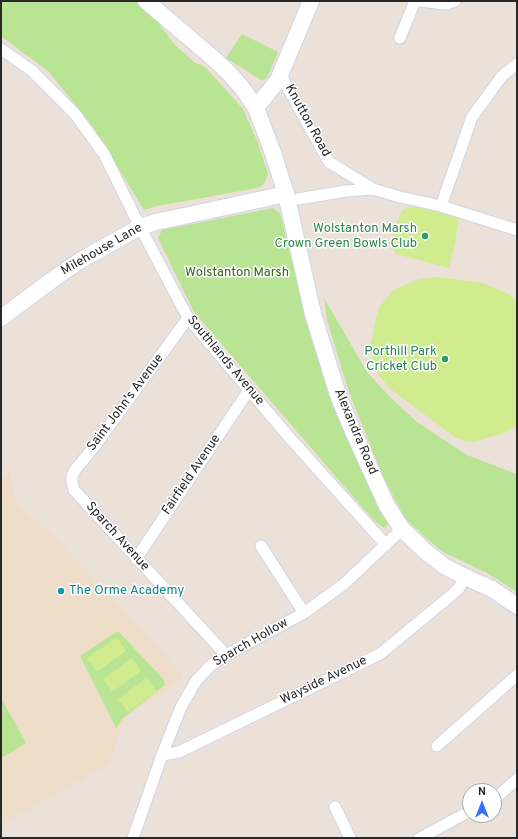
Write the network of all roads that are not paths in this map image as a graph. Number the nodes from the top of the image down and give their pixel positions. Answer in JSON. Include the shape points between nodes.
{"nodes":[{"id":1,"x":146,"y":1,"type":"edge"},
{"id":2,"x":311,"y":1,"type":"edge"},
{"id":3,"x":415,"y":1,"type":"edge"},
{"id":4,"x":420,"y":1,"type":"edge"},
{"id":5,"x":455,"y":1,"type":"edge"},
{"id":6,"x":400,"y":38,"type":"dead end"},
{"id":7,"x":1,"y":49,"type":"edge"},
{"id":8,"x":517,"y":64,"type":"edge"},
{"id":9,"x":280,"y":74,"type":"junction"},
{"id":10,"x":256,"y":108,"type":"junction"},
{"id":11,"x":373,"y":189,"type":"junction"},
{"id":12,"x":292,"y":197,"type":"junction"},
{"id":13,"x":441,"y":206,"type":"junction"},
{"id":14,"x":140,"y":227,"type":"junction"},
{"id":15,"x":517,"y":230,"type":"edge"},
{"id":16,"x":2,"y":316,"type":"edge"},
{"id":17,"x":188,"y":318,"type":"junction"},
{"id":18,"x":248,"y":390,"type":"junction"},
{"id":19,"x":74,"y":490,"type":"joint"},
{"id":20,"x":402,"y":529,"type":"junction"},
{"id":21,"x":386,"y":545,"type":"junction"},
{"id":22,"x":261,"y":546,"type":"dead end"},
{"id":23,"x":136,"y":559,"type":"junction"},
{"id":24,"x":465,"y":577,"type":"junction"},
{"id":25,"x":517,"y":606,"type":"edge"},
{"id":26,"x":304,"y":613,"type":"junction"},
{"id":27,"x":226,"y":655,"type":"junction"},
{"id":28,"x":517,"y":675,"type":"edge"},
{"id":29,"x":437,"y":746,"type":"dead end"},
{"id":30,"x":162,"y":755,"type":"junction"},
{"id":31,"x":517,"y":779,"type":"edge"},
{"id":32,"x":502,"y":792,"type":"edge"},
{"id":33,"x":335,"y":807,"type":"dead end"},
{"id":34,"x":462,"y":816,"type":"edge"},
{"id":35,"x":136,"y":837,"type":"edge"},
{"id":36,"x":350,"y":838,"type":"edge"},
{"id":37,"x":420,"y":838,"type":"edge"}],
"edges":[{"from":1,"to":10,"type":"main road","name":"Alexandra Road","via":[[213,58],[243,89]]},
{"from":2,"to":9,"type":"main road"},
{"from":3,"to":6,"type":"street"},
{"from":4,"to":5,"type":"street","via":[[446,4]]},
{"from":7,"to":14,"type":"street","name":"Southlands Avenue","via":[[31,70],[75,114],[104,154]]},
{"from":8,"to":13,"type":"street","via":[[502,76],[472,117]]},
{"from":9,"to":10,"type":"main road"},
{"from":9,"to":11,"type":"street","name":"Knutton Road","via":[[329,162]]},
{"from":10,"to":12,"type":"main road","name":"Alexandra Road"},
{"from":11,"to":12,"type":"street"},
{"from":11,"to":13,"type":"street","name":"Knutton Road"},
{"from":12,"to":14,"type":"main road","name":"Milehouse Lane"},
{"from":12,"to":20,"type":"main road","name":"Alexandra Road","via":[[313,314],[338,395],[387,506]]},
{"from":13,"to":15,"type":"street"},
{"from":14,"to":16,"type":"main road","name":"Milehouse Lane","via":[[75,264]]},
{"from":14,"to":17,"type":"street","name":"Southlands Avenue"},
{"from":17,"to":18,"type":"street","name":"Southlands Avenue"},
{"from":17,"to":19,"type":"street","name":"Saint John's Avenue","via":[[94,447],[74,470]]},
{"from":18,"to":21,"type":"street","name":"Southlands Avenue"},
{"from":18,"to":23,"type":"street","name":"Fairfield Avenue"},
{"from":19,"to":23,"type":"street","name":"Sparch Avenue"},
{"from":20,"to":21,"type":"street","name":"Sparch Hollow"},
{"from":20,"to":24,"type":"main road","name":"Alexandra Road","via":[[444,566]]},
{"from":21,"to":26,"type":"street","name":"Sparch Hollow","via":[[344,584]]},
{"from":22,"to":26,"type":"street"},
{"from":23,"to":27,"type":"street","name":"Sparch Avenue"},
{"from":24,"to":25,"type":"main road","name":"Alexandra Road","via":[[492,589]]},
{"from":24,"to":30,"type":"street","name":"Wayside Avenue","via":[[454,593],[380,654],[179,752]]},
{"from":26,"to":27,"type":"street","name":"Sparch Hollow"},
{"from":27,"to":30,"type":"street","name":"Sparch Hollow","via":[[210,666],[196,681],[181,707]]},
{"from":28,"to":29,"type":"street"},
{"from":30,"to":35,"type":"street","name":"Sparch Hollow"},
{"from":31,"to":32,"type":"street"},
{"from":33,"to":36,"type":"street"},
{"from":34,"to":37,"type":"street"}]}
